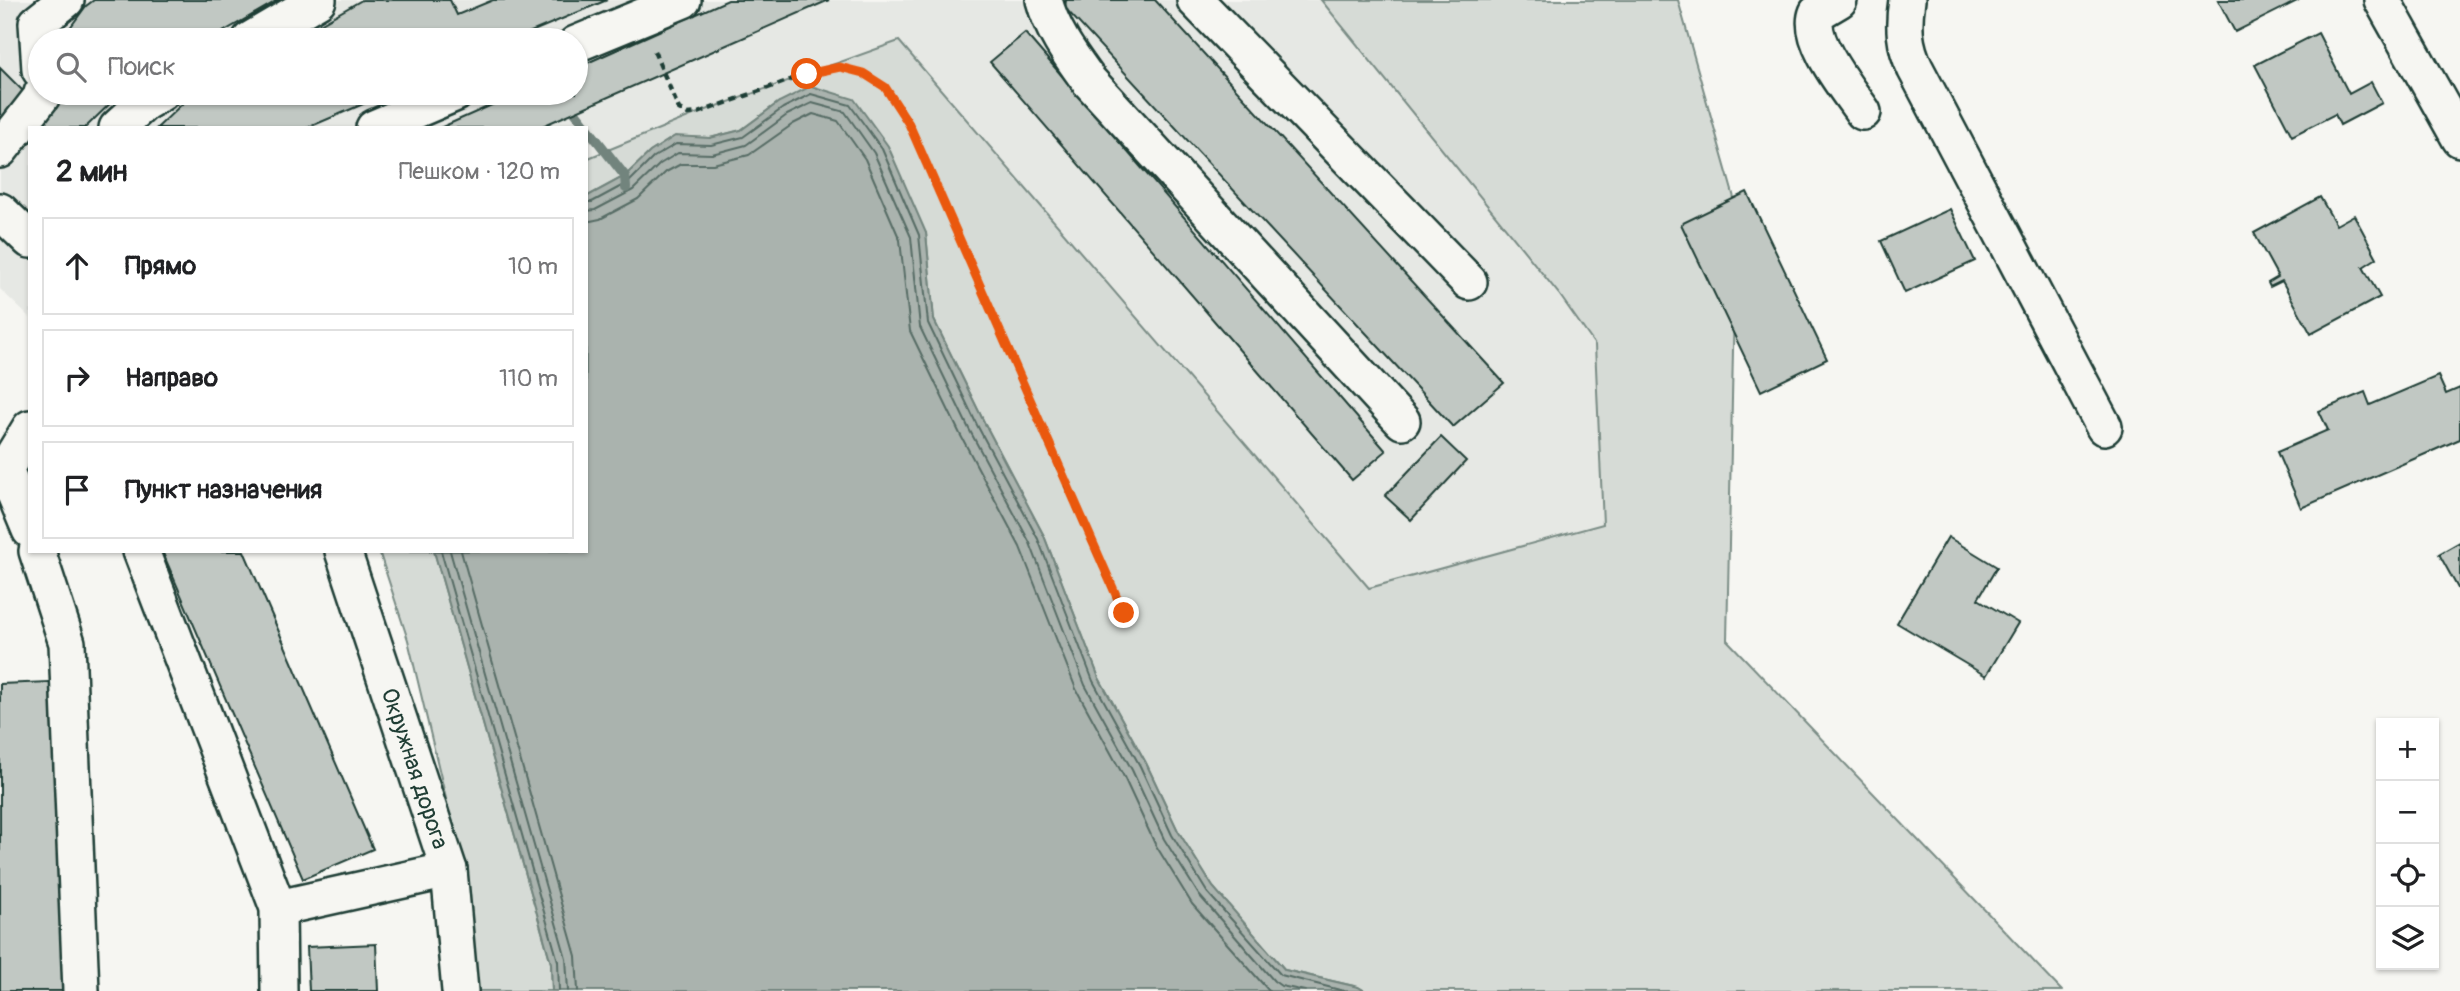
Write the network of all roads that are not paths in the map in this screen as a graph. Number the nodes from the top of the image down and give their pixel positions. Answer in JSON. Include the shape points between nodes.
{"nodes":[{"id":1,"x":66,"y":0,"type":"edge"},
{"id":2,"x":318,"y":0,"type":"edge"},
{"id":3,"x":683,"y":0,"type":"edge"},
{"id":4,"x":1044,"y":0,"type":"edge"},
{"id":5,"x":1195,"y":0,"type":"edge"},
{"id":6,"x":1839,"y":0,"type":"edge"},
{"id":7,"x":1907,"y":0,"type":"edge"},
{"id":8,"x":2382,"y":0,"type":"edge"},
{"id":9,"x":27,"y":12,"type":"edge"},
{"id":10,"x":270,"y":28,"type":"edge"},
{"id":11,"x":588,"y":39,"type":"edge"},
{"id":12,"x":35,"y":105,"type":"edge"},
{"id":13,"x":142,"y":105,"type":"edge"},
{"id":14,"x":428,"y":105,"type":"edge"},
{"id":15,"x":1863,"y":112,"type":"dead end"},
{"id":16,"x":119,"y":126,"type":"edge"},
{"id":17,"x":379,"y":126,"type":"edge"},
{"id":18,"x":2460,"y":139,"type":"edge"},
{"id":19,"x":0,"y":150,"type":"edge"},
{"id":20,"x":1469,"y":282,"type":"dead end"},
{"id":21,"x":1402,"y":421,"type":"dead end"},
{"id":22,"x":2105,"y":427,"type":"dead end"},
{"id":23,"x":28,"y":431,"type":"edge"},
{"id":24,"x":3,"y":473,"type":"edge"},
{"id":25,"x":28,"y":526,"type":"edge"},
{"id":26,"x":38,"y":553,"type":"edge"},
{"id":27,"x":142,"y":553,"type":"edge"},
{"id":28,"x":343,"y":553,"type":"edge"},
{"id":29,"x":449,"y":870,"type":"junction"},
{"id":30,"x":278,"y":908,"type":"junction"},
{"id":31,"x":81,"y":991,"type":"edge"},
{"id":32,"x":279,"y":991,"type":"edge"},
{"id":33,"x":460,"y":991,"type":"edge"}],
"edges":[{"from":1,"to":9,"type":"street"},
{"from":2,"to":10,"type":"street"},
{"from":3,"to":11,"type":"street"},
{"from":4,"to":21,"type":"street","via":[[1056,30],[1089,81]]},
{"from":5,"to":20,"type":"street"},
{"from":6,"to":15,"type":"street","via":[[1817,13],[1815,24],[1828,59]]},
{"from":7,"to":22,"type":"street","via":[[1906,49]]},
{"from":8,"to":18,"type":"street"},
{"from":12,"to":19,"type":"street"},
{"from":13,"to":16,"type":"street"},
{"from":14,"to":17,"type":"street"},
{"from":23,"to":24,"type":"street"},
{"from":24,"to":25,"type":"street"},
{"from":26,"to":31,"type":"street","via":[[67,643]]},
{"from":27,"to":30,"type":"street"},
{"from":28,"to":29,"type":"street","name":"Окружная дорога"},
{"from":29,"to":30,"type":"street"},
{"from":29,"to":33,"type":"street","name":"Окружная дорога"},
{"from":30,"to":32,"type":"street"}]}
